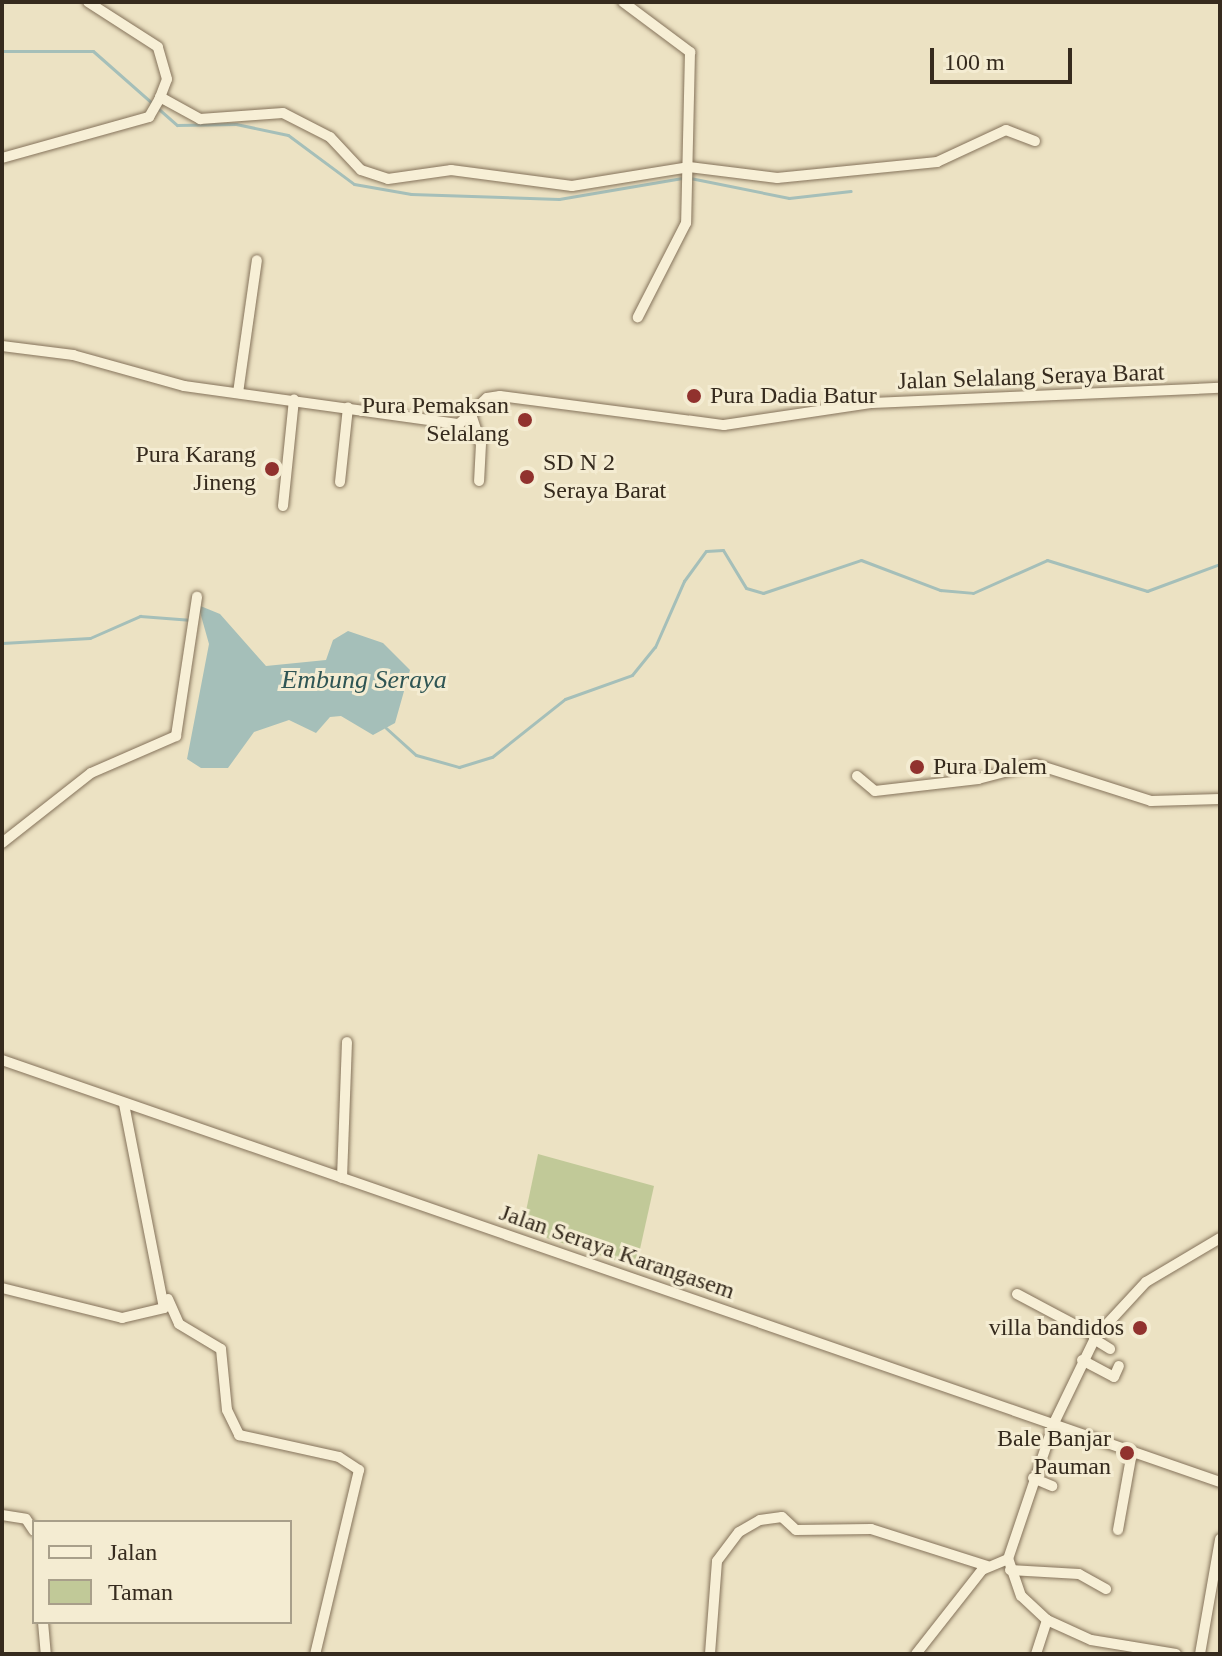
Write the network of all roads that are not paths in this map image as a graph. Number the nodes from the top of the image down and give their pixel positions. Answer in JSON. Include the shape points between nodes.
{"nodes":[{"id":1,"x":88,"y":2,"type":"edge"},
{"id":2,"x":623,"y":2,"type":"edge"},
{"id":3,"x":159,"y":98,"type":"junction"},
{"id":4,"x":1035,"y":141,"type":"dead end"},
{"id":5,"x":2,"y":158,"type":"edge"},
{"id":6,"x":689,"y":167,"type":"junction"},
{"id":7,"x":257,"y":260,"type":"dead end"},
{"id":8,"x":638,"y":317,"type":"dead end"},
{"id":9,"x":2,"y":346,"type":"edge"},
{"id":10,"x":1220,"y":388,"type":"edge"},
{"id":11,"x":238,"y":393,"type":"junction"},
{"id":12,"x":294,"y":400,"type":"junction"},
{"id":13,"x":348,"y":407,"type":"junction"},
{"id":14,"x":472,"y":417,"type":"junction"},
{"id":15,"x":479,"y":481,"type":"dead end"},
{"id":16,"x":340,"y":482,"type":"dead end"},
{"id":17,"x":283,"y":506,"type":"dead end"},
{"id":18,"x":197,"y":597,"type":"dead end"},
{"id":19,"x":857,"y":776,"type":"dead end"},
{"id":20,"x":1220,"y":799,"type":"edge"},
{"id":21,"x":2,"y":843,"type":"edge"},
{"id":22,"x":347,"y":1042,"type":"dead end"},
{"id":23,"x":2,"y":1060,"type":"edge"},
{"id":24,"x":124,"y":1105,"type":"junction"},
{"id":25,"x":342,"y":1178,"type":"junction"},
{"id":26,"x":1220,"y":1238,"type":"edge"},
{"id":27,"x":2,"y":1288,"type":"edge"},
{"id":28,"x":1017,"y":1294,"type":"dead end"},
{"id":29,"x":168,"y":1299,"type":"junction"},
{"id":30,"x":1095,"y":1338,"type":"junction"},
{"id":31,"x":1110,"y":1349,"type":"dead end"},
{"id":32,"x":1082,"y":1360,"type":"junction"},
{"id":33,"x":1119,"y":1366,"type":"dead end"},
{"id":34,"x":1054,"y":1423,"type":"junction"},
{"id":35,"x":1132,"y":1452,"type":"junction"},
{"id":36,"x":1033,"y":1478,"type":"junction"},
{"id":37,"x":1220,"y":1482,"type":"edge"},
{"id":38,"x":1052,"y":1486,"type":"dead end"},
{"id":39,"x":2,"y":1515,"type":"edge"},
{"id":40,"x":32,"y":1528,"type":"edge"},
{"id":41,"x":1118,"y":1530,"type":"dead end"},
{"id":42,"x":1220,"y":1539,"type":"edge"},
{"id":43,"x":1009,"y":1565,"type":"junction"},
{"id":44,"x":987,"y":1566,"type":"junction"},
{"id":45,"x":1106,"y":1589,"type":"dead end"},
{"id":46,"x":1047,"y":1620,"type":"junction"},
{"id":47,"x":43,"y":1624,"type":"edge"},
{"id":48,"x":46,"y":1654,"type":"edge"},
{"id":49,"x":315,"y":1654,"type":"edge"},
{"id":50,"x":710,"y":1654,"type":"edge"},
{"id":51,"x":916,"y":1654,"type":"edge"},
{"id":52,"x":1036,"y":1654,"type":"edge"},
{"id":53,"x":1176,"y":1654,"type":"edge"},
{"id":54,"x":1200,"y":1654,"type":"edge"}],
"edges":[{"from":1,"to":3,"type":"street","via":[[158,47],[167,79]]},
{"from":2,"to":6,"type":"street","via":[[690,52]]},
{"from":3,"to":5,"type":"street","via":[[149,117]]},
{"from":3,"to":6,"type":"street","via":[[200,119],[283,113],[330,137],[361,170],[388,179],[451,170],[572,186]]},
{"from":4,"to":6,"type":"street","via":[[1006,130],[937,162],[777,178]]},
{"from":6,"to":8,"type":"street","via":[[686,223]]},
{"from":7,"to":11,"type":"street"},
{"from":9,"to":11,"type":"street","name":"Jalan Selalang Seraya Barat"},
{"from":10,"to":14,"type":"street","name":"Jalan Selalang Seraya Barat","via":[[872,403],[724,425],[500,396],[487,398]]},
{"from":11,"to":12,"type":"street","name":"Jalan Selalang Seraya Barat"},
{"from":12,"to":13,"type":"street","name":"Jalan Selalang Seraya Barat"},
{"from":12,"to":17,"type":"street"},
{"from":13,"to":14,"type":"street","name":"Jalan Selalang Seraya Barat","via":[[459,424]]},
{"from":13,"to":16,"type":"street"},
{"from":14,"to":15,"type":"street","via":[[481,444]]},
{"from":18,"to":21,"type":"street","via":[[176,736],[91,773]]},
{"from":19,"to":20,"type":"street","via":[[875,791],[1047,764],[1151,801]]},
{"from":22,"to":25,"type":"street"},
{"from":23,"to":24,"type":"street","name":"Jalan Seraya Karangasem"},
{"from":24,"to":25,"type":"street","name":"Jalan Seraya Karangasem"},
{"from":24,"to":29,"type":"street"},
{"from":25,"to":34,"type":"street","name":"Jalan Seraya Karangasem"},
{"from":26,"to":30,"type":"street","via":[[1146,1282],[1128,1308]]},
{"from":27,"to":29,"type":"street","via":[[122,1318],[157,1314]]},
{"from":28,"to":30,"type":"street"},
{"from":29,"to":49,"type":"street","via":[[179,1324],[221,1349],[227,1410],[239,1435],[339,1457],[359,1470],[333,1557]]},
{"from":30,"to":31,"type":"street"},
{"from":30,"to":32,"type":"street"},
{"from":32,"to":33,"type":"street","via":[[1114,1377]]},
{"from":32,"to":34,"type":"street"},
{"from":34,"to":35,"type":"street","name":"Jalan Seraya Karangasem"},
{"from":34,"to":36,"type":"street"},
{"from":35,"to":37,"type":"street","name":"Jalan Seraya Karangasem"},
{"from":35,"to":41,"type":"street"},
{"from":36,"to":38,"type":"street"},
{"from":36,"to":43,"type":"street"},
{"from":39,"to":40,"type":"street","via":[[26,1519]]},
{"from":42,"to":54,"type":"street"},
{"from":43,"to":44,"type":"street"},
{"from":43,"to":45,"type":"street","via":[[1079,1574]]},
{"from":43,"to":46,"type":"street","via":[[1026,1603]]},
{"from":44,"to":50,"type":"street","via":[[871,1529],[796,1530],[782,1517],[760,1520],[739,1532],[717,1561]]},
{"from":44,"to":51,"type":"street"},
{"from":46,"to":52,"type":"street"},
{"from":46,"to":53,"type":"street","via":[[1091,1640]]},
{"from":47,"to":48,"type":"street"}]}
